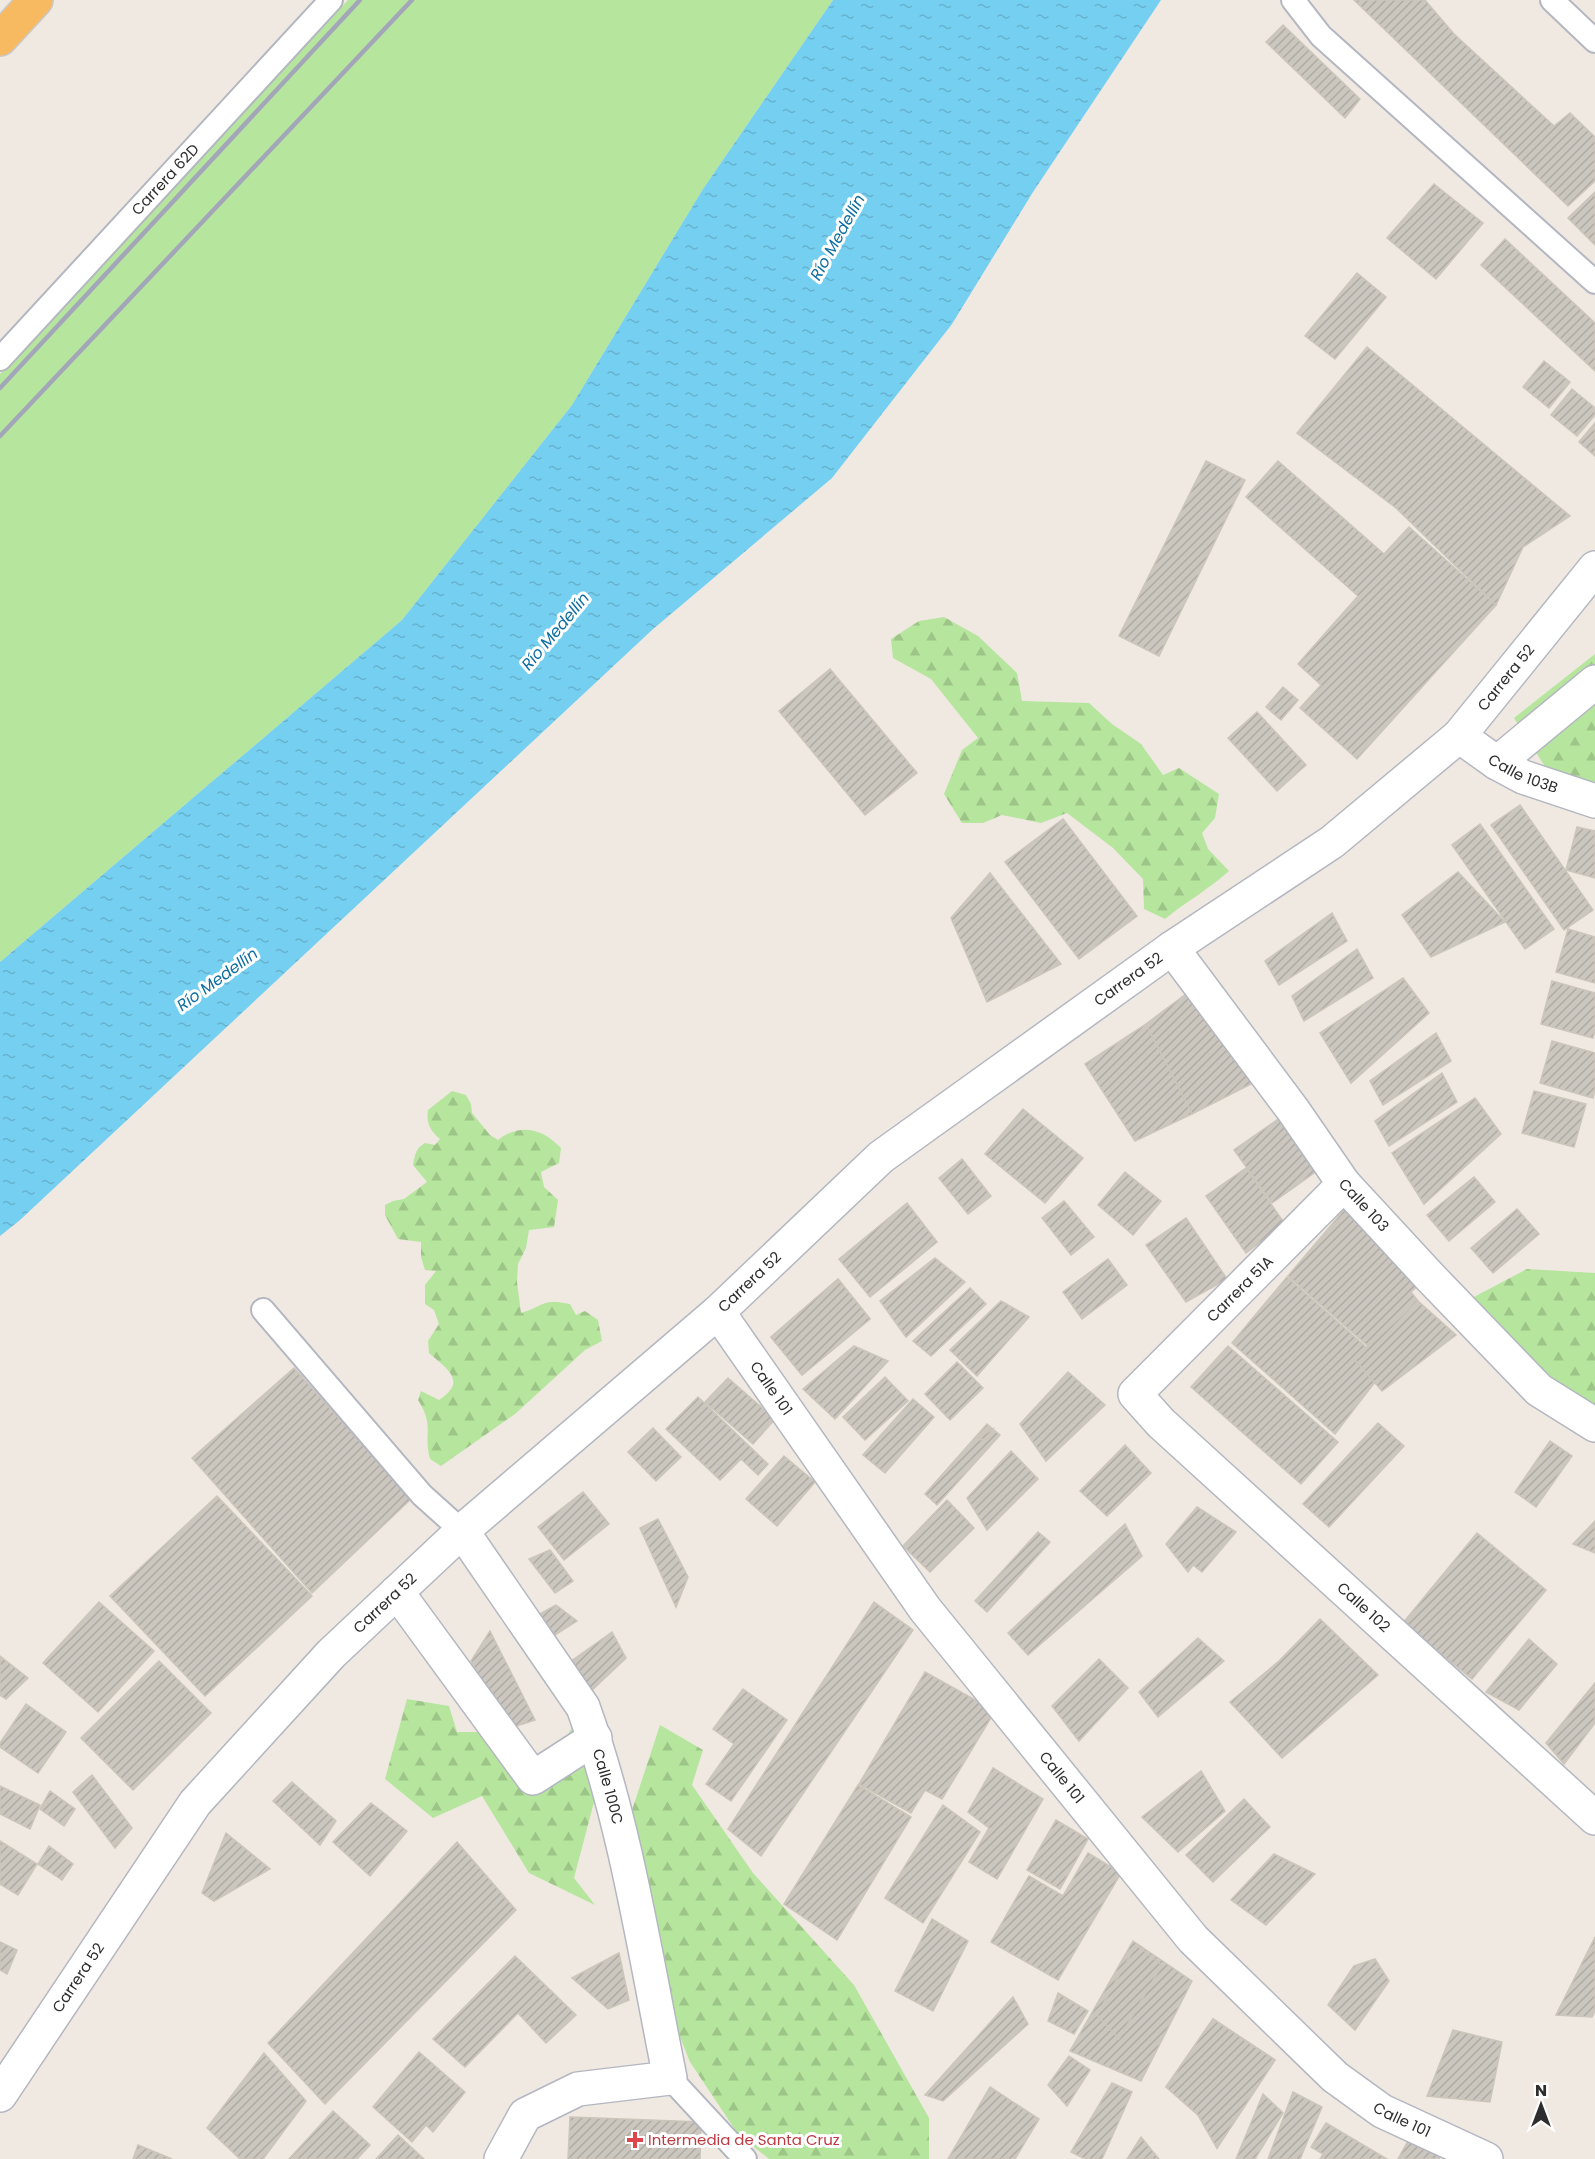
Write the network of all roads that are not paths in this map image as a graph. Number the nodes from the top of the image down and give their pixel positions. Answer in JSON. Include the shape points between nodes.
{"nodes":[{"id":1,"x":36,"y":0,"type":"edge"},
{"id":2,"x":331,"y":0,"type":"edge"},
{"id":3,"x":1293,"y":0,"type":"edge"},
{"id":4,"x":1552,"y":0,"type":"edge"},
{"id":5,"x":0,"y":39,"type":"edge"},
{"id":6,"x":1595,"y":41,"type":"edge"},
{"id":7,"x":1595,"y":282,"type":"edge"},
{"id":8,"x":0,"y":359,"type":"edge"},
{"id":9,"x":1595,"y":568,"type":"edge"},
{"id":10,"x":1595,"y":682,"type":"edge"},
{"id":11,"x":1458,"y":736,"type":"junction"},
{"id":12,"x":1497,"y":763,"type":"junction"},
{"id":13,"x":1595,"y":801,"type":"edge"},
{"id":14,"x":1172,"y":948,"type":"junction"},
{"id":15,"x":1344,"y":1184,"type":"junction"},
{"id":16,"x":263,"y":1310,"type":"dead end"},
{"id":17,"x":718,"y":1312,"type":"junction"},
{"id":18,"x":1135,"y":1394,"type":"joint"},
{"id":19,"x":1595,"y":1425,"type":"edge"},
{"id":20,"x":462,"y":1531,"type":"junction"},
{"id":21,"x":397,"y":1592,"type":"junction"},
{"id":22,"x":595,"y":1738,"type":"junction"},
{"id":23,"x":1595,"y":1818,"type":"edge"},
{"id":24,"x":670,"y":2078,"type":"junction"},
{"id":25,"x":0,"y":2095,"type":"edge"},
{"id":26,"x":501,"y":2159,"type":"edge"},
{"id":27,"x":745,"y":2159,"type":"edge"},
{"id":28,"x":1486,"y":2159,"type":"edge"}],
"edges":[{"from":1,"to":5,"type":"highway"},
{"from":2,"to":8,"type":"lane","name":"Carrera 62D"},
{"from":3,"to":7,"type":"lane","via":[[1321,36]]},
{"from":4,"to":6,"type":"lane"},
{"from":9,"to":11,"type":"street","name":"Carrera 52"},
{"from":10,"to":12,"type":"street"},
{"from":11,"to":12,"type":"street","name":"Calle 103B"},
{"from":11,"to":14,"type":"street","name":"Carrera 52","via":[[1332,842]]},
{"from":12,"to":13,"type":"street","name":"Calle 103B","via":[[1523,777]]},
{"from":14,"to":15,"type":"street","name":"Calle 103"},
{"from":14,"to":17,"type":"street","name":"Carrera 52","via":[[881,1157]]},
{"from":15,"to":18,"type":"street","name":"Carrera 51A"},
{"from":15,"to":19,"type":"street","name":"Calle 103","via":[[1539,1390]]},
{"from":16,"to":20,"type":"lane","via":[[422,1495]]},
{"from":17,"to":20,"type":"street","name":"Carrera 52"},
{"from":17,"to":28,"type":"street","name":"Calle 101","via":[[925,1609],[1193,1939],[1335,2077],[1382,2111]]},
{"from":18,"to":23,"type":"street","name":"Calle 102","via":[[1161,1423]]},
{"from":20,"to":21,"type":"street","name":"Carrera 52"},
{"from":20,"to":22,"type":"street","name":"Calle 100C","via":[[583,1707]]},
{"from":21,"to":22,"type":"street","via":[[533,1778]]},
{"from":21,"to":25,"type":"street","name":"Carrera 52","via":[[331,1654],[195,1803]]},
{"from":22,"to":24,"type":"street","name":"Calle 100C","via":[[620,1830]]},
{"from":24,"to":26,"type":"street","via":[[578,2089],[525,2115]]},
{"from":24,"to":27,"type":"lane"}]}
